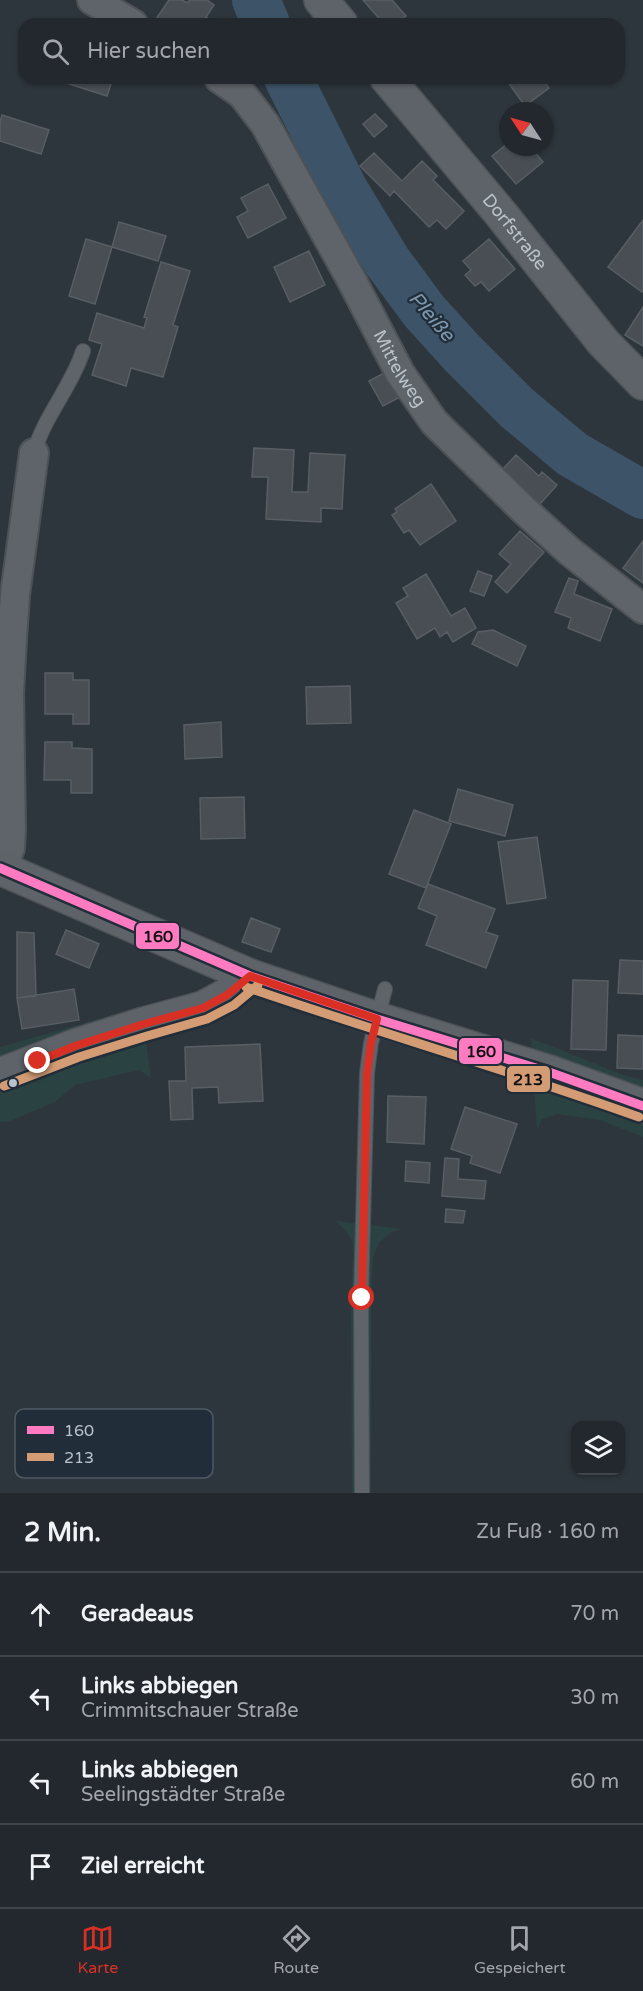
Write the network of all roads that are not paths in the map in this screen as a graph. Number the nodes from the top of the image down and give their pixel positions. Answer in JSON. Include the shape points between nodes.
{"nodes":[{"id":1,"x":92,"y":0,"type":"edge"},
{"id":2,"x":321,"y":0,"type":"edge"},
{"id":3,"x":123,"y":18,"type":"edge"},
{"id":4,"x":336,"y":18,"type":"edge"},
{"id":5,"x":228,"y":84,"type":"edge"},
{"id":6,"x":392,"y":84,"type":"edge"},
{"id":7,"x":83,"y":351,"type":"dead end"},
{"id":8,"x":643,"y":383,"type":"edge"},
{"id":9,"x":34,"y":453,"type":"joint"},
{"id":10,"x":643,"y":609,"type":"edge"},
{"id":11,"x":1,"y":868,"type":"edge"},
{"id":12,"x":250,"y":976,"type":"junction"},
{"id":13,"x":381,"y":1004,"type":"junction"},
{"id":14,"x":0,"y":1075,"type":"edge"},
{"id":15,"x":643,"y":1106,"type":"edge"},
{"id":16,"x":362,"y":1493,"type":"edge"}],
"edges":[{"from":1,"to":3,"type":"street"},
{"from":2,"to":4,"type":"street"},
{"from":5,"to":10,"type":"street","name":"Mittelweg","via":[[242,94],[265,124],[400,373],[434,422],[569,551]]},
{"from":6,"to":8,"type":"street","name":"Dorfstraße","via":[[603,342]]},
{"from":7,"to":9,"type":"lane","via":[[76,372],[39,435]]},
{"from":9,"to":11,"type":"street","via":[[15,595],[9,693],[11,829],[10,848]]},
{"from":11,"to":12,"type":"street"},
{"from":12,"to":13,"type":"street"},
{"from":12,"to":14,"type":"street","via":[[203,1008],[75,1046]]},
{"from":13,"to":15,"type":"street"},
{"from":13,"to":16,"type":"lane","via":[[371,1043],[367,1084]]}]}
